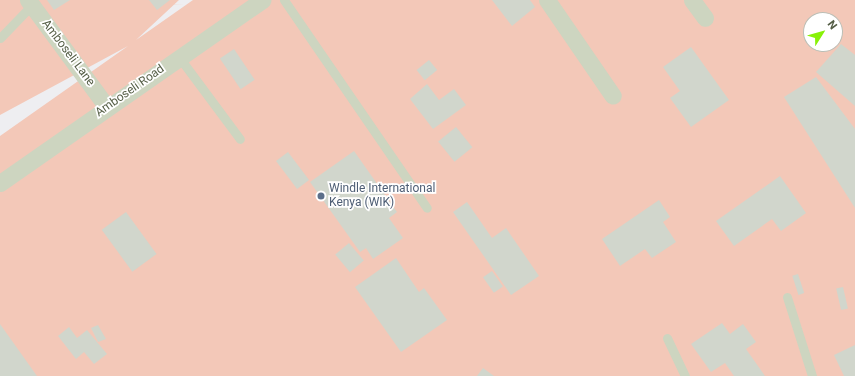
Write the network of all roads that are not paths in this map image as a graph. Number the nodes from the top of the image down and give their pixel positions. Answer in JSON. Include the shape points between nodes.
{"nodes":[{"id":1,"x":262,"y":0,"type":"edge"},
{"id":2,"x":284,"y":0,"type":"edge"},
{"id":3,"x":547,"y":0,"type":"edge"},
{"id":4,"x":692,"y":0,"type":"edge"},
{"id":5,"x":30,"y":2,"type":"edge"},
{"id":6,"x":705,"y":18,"type":"dead end"},
{"id":7,"x":0,"y":38,"type":"edge"},
{"id":8,"x":179,"y":57,"type":"junction"},
{"id":9,"x":613,"y":96,"type":"dead end"},
{"id":10,"x":107,"y":107,"type":"junction"},
{"id":11,"x":240,"y":139,"type":"dead end"},
{"id":12,"x":0,"y":183,"type":"edge"},
{"id":13,"x":427,"y":208,"type":"dead end"},
{"id":14,"x":787,"y":297,"type":"dead end"},
{"id":15,"x":667,"y":338,"type":"dead end"},
{"id":16,"x":685,"y":376,"type":"edge"},
{"id":17,"x":812,"y":376,"type":"edge"}],
"edges":[{"from":1,"to":8,"type":"street","name":"Amboseli Road"},
{"from":2,"to":13,"type":"lane"},
{"from":3,"to":9,"type":"street"},
{"from":4,"to":6,"type":"street"},
{"from":5,"to":7,"type":"lane"},
{"from":5,"to":10,"type":"street","name":"Amboseli Lane"},
{"from":8,"to":10,"type":"street","name":"Amboseli Road"},
{"from":8,"to":11,"type":"lane"},
{"from":10,"to":12,"type":"street","name":"Amboseli Road"},
{"from":14,"to":17,"type":"lane"},
{"from":15,"to":16,"type":"lane"}]}
